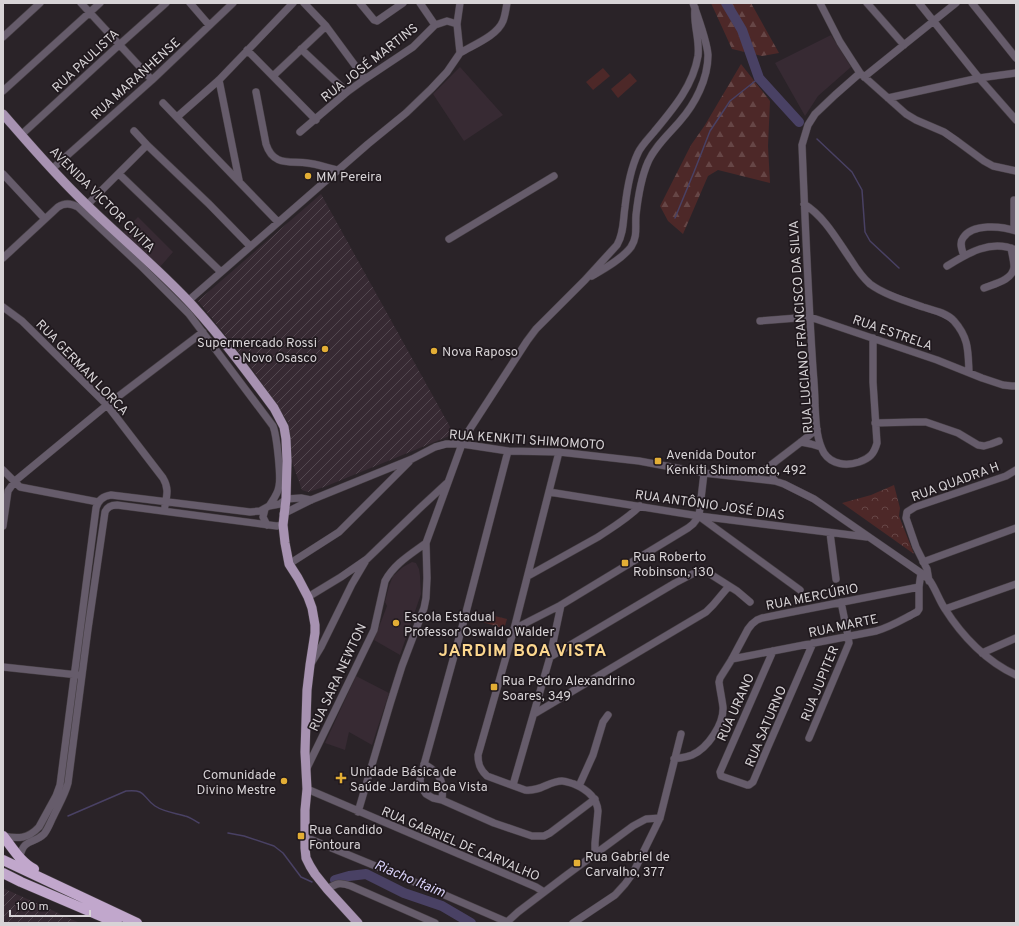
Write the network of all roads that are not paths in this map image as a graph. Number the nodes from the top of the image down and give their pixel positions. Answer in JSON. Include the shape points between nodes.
{"nodes":[{"id":1,"x":40,"y":3,"type":"edge"},
{"id":2,"x":81,"y":3,"type":"edge"},
{"id":3,"x":100,"y":3,"type":"edge"},
{"id":4,"x":166,"y":3,"type":"edge"},
{"id":5,"x":190,"y":3,"type":"edge"},
{"id":6,"x":232,"y":3,"type":"edge"},
{"id":7,"x":293,"y":3,"type":"edge"},
{"id":8,"x":304,"y":3,"type":"edge"},
{"id":9,"x":360,"y":3,"type":"edge"},
{"id":10,"x":404,"y":3,"type":"edge"},
{"id":11,"x":460,"y":3,"type":"edge"},
{"id":12,"x":507,"y":3,"type":"edge"},
{"id":13,"x":820,"y":3,"type":"edge"},
{"id":14,"x":867,"y":3,"type":"edge"},
{"id":15,"x":919,"y":3,"type":"edge"},
{"id":16,"x":956,"y":3,"type":"edge"},
{"id":17,"x":972,"y":3,"type":"edge"},
{"id":18,"x":422,"y":4,"type":"edge"},
{"id":19,"x":694,"y":5,"type":"edge"},
{"id":20,"x":90,"y":12,"type":"junction"},
{"id":21,"x":934,"y":21,"type":"junction"},
{"id":22,"x":457,"y":24,"type":"junction"},
{"id":23,"x":209,"y":25,"type":"junction"},
{"id":24,"x":434,"y":25,"type":"junction"},
{"id":25,"x":326,"y":26,"type":"junction"},
{"id":26,"x":3,"y":37,"type":"edge"},
{"id":27,"x":119,"y":45,"type":"junction"},
{"id":28,"x":904,"y":45,"type":"junction"},
{"id":29,"x":247,"y":50,"type":"junction"},
{"id":30,"x":301,"y":50,"type":"junction"},
{"id":31,"x":460,"y":53,"type":"junction"},
{"id":32,"x":1016,"y":58,"type":"edge"},
{"id":33,"x":695,"y":67,"type":"junction"},
{"id":34,"x":705,"y":73,"type":"junction"},
{"id":35,"x":1016,"y":73,"type":"edge"},
{"id":36,"x":862,"y":75,"type":"junction"},
{"id":37,"x":273,"y":76,"type":"junction"},
{"id":38,"x":980,"y":78,"type":"junction"},
{"id":39,"x":365,"y":79,"type":"junction"},
{"id":40,"x":152,"y":80,"type":"junction"},
{"id":41,"x":219,"y":80,"type":"junction"},
{"id":42,"x":3,"y":91,"type":"edge"},
{"id":43,"x":256,"y":92,"type":"dead end"},
{"id":44,"x":348,"y":92,"type":"junction"},
{"id":45,"x":888,"y":98,"type":"junction"},
{"id":46,"x":163,"y":103,"type":"dead end"},
{"id":47,"x":3,"y":114,"type":"edge"},
{"id":48,"x":177,"y":117,"type":"junction"},
{"id":49,"x":316,"y":120,"type":"junction"},
{"id":50,"x":1016,"y":120,"type":"edge"},
{"id":51,"x":134,"y":131,"type":"dead end"},
{"id":52,"x":300,"y":132,"type":"dead end"},
{"id":53,"x":22,"y":135,"type":"junction"},
{"id":54,"x":147,"y":145,"type":"junction"},
{"id":55,"x":52,"y":169,"type":"junction"},
{"id":56,"x":338,"y":170,"type":"junction"},
{"id":57,"x":1016,"y":171,"type":"edge"},
{"id":58,"x":3,"y":174,"type":"edge"},
{"id":59,"x":119,"y":174,"type":"junction"},
{"id":60,"x":554,"y":176,"type":"dead end"},
{"id":61,"x":239,"y":181,"type":"junction"},
{"id":62,"x":1014,"y":200,"type":"dead end"},
{"id":63,"x":804,"y":204,"type":"junction"},
{"id":64,"x":87,"y":205,"type":"junction"},
{"id":65,"x":624,"y":208,"type":"junction"},
{"id":66,"x":636,"y":216,"type":"junction"},
{"id":67,"x":45,"y":219,"type":"junction"},
{"id":68,"x":278,"y":222,"type":"junction"},
{"id":69,"x":1015,"y":230,"type":"edge"},
{"id":70,"x":622,"y":232,"type":"junction"},
{"id":71,"x":636,"y":237,"type":"junction"},
{"id":72,"x":450,"y":239,"type":"dead end"},
{"id":73,"x":250,"y":246,"type":"junction"},
{"id":74,"x":1014,"y":249,"type":"edge"},
{"id":75,"x":964,"y":256,"type":"junction"},
{"id":76,"x":3,"y":258,"type":"edge"},
{"id":77,"x":947,"y":266,"type":"dead end"},
{"id":78,"x":221,"y":272,"type":"junction"},
{"id":79,"x":585,"y":280,"type":"junction"},
{"id":80,"x":984,"y":288,"type":"dead end"},
{"id":81,"x":188,"y":300,"type":"junction"},
{"id":82,"x":3,"y":307,"type":"edge"},
{"id":83,"x":810,"y":317,"type":"junction"},
{"id":84,"x":760,"y":321,"type":"dead end"},
{"id":85,"x":203,"y":332,"type":"junction"},
{"id":86,"x":873,"y":338,"type":"junction"},
{"id":87,"x":969,"y":372,"type":"junction"},
{"id":88,"x":1016,"y":386,"type":"edge"},
{"id":89,"x":107,"y":405,"type":"junction"},
{"id":90,"x":875,"y":423,"type":"junction"},
{"id":91,"x":817,"y":428,"type":"junction"},
{"id":92,"x":999,"y":441,"type":"dead end"},
{"id":93,"x":801,"y":442,"type":"junction"},
{"id":94,"x":462,"y":444,"type":"junction"},
{"id":95,"x":821,"y":447,"type":"junction"},
{"id":96,"x":508,"y":451,"type":"junction"},
{"id":97,"x":559,"y":452,"type":"junction"},
{"id":98,"x":412,"y":459,"type":"junction"},
{"id":99,"x":771,"y":465,"type":"junction"},
{"id":100,"x":3,"y":470,"type":"edge"},
{"id":101,"x":1016,"y":470,"type":"edge"},
{"id":102,"x":704,"y":472,"type":"junction"},
{"id":103,"x":754,"y":478,"type":"junction"},
{"id":104,"x":15,"y":481,"type":"junction"},
{"id":105,"x":449,"y":481,"type":"junction"},
{"id":106,"x":775,"y":481,"type":"junction"},
{"id":107,"x":549,"y":492,"type":"junction"},
{"id":108,"x":286,"y":499,"type":"junction"},
{"id":109,"x":311,"y":500,"type":"junction"},
{"id":110,"x":98,"y":502,"type":"junction"},
{"id":111,"x":166,"y":502,"type":"junction"},
{"id":112,"x":640,"y":506,"type":"junction"},
{"id":113,"x":267,"y":508,"type":"junction"},
{"id":114,"x":164,"y":511,"type":"junction"},
{"id":115,"x":284,"y":514,"type":"junction"},
{"id":116,"x":699,"y":516,"type":"junction"},
{"id":117,"x":267,"y":524,"type":"junction"},
{"id":118,"x":283,"y":525,"type":"junction"},
{"id":119,"x":3,"y":526,"type":"edge"},
{"id":120,"x":1016,"y":528,"type":"edge"},
{"id":121,"x":830,"y":533,"type":"junction"},
{"id":122,"x":869,"y":537,"type":"junction"},
{"id":123,"x":426,"y":543,"type":"junction"},
{"id":124,"x":367,"y":559,"type":"junction"},
{"id":125,"x":924,"y":562,"type":"junction"},
{"id":126,"x":289,"y":564,"type":"junction"},
{"id":127,"x":921,"y":573,"type":"junction"},
{"id":128,"x":528,"y":576,"type":"junction"},
{"id":129,"x":341,"y":577,"type":"junction"},
{"id":130,"x":836,"y":579,"type":"dead end"},
{"id":131,"x":929,"y":580,"type":"junction"},
{"id":132,"x":352,"y":584,"type":"junction"},
{"id":133,"x":1016,"y":584,"type":"edge"},
{"id":134,"x":729,"y":586,"type":"junction"},
{"id":135,"x":919,"y":587,"type":"junction"},
{"id":136,"x":800,"y":590,"type":"dead end"},
{"id":137,"x":308,"y":597,"type":"junction"},
{"id":138,"x":750,"y":602,"type":"dead end"},
{"id":139,"x":840,"y":602,"type":"junction"},
{"id":140,"x":561,"y":605,"type":"junction"},
{"id":141,"x":945,"y":609,"type":"junction"},
{"id":142,"x":80,"y":628,"type":"junction"},
{"id":143,"x":315,"y":628,"type":"junction"},
{"id":144,"x":88,"y":629,"type":"junction"},
{"id":145,"x":514,"y":629,"type":"junction"},
{"id":146,"x":328,"y":633,"type":"junction"},
{"id":147,"x":848,"y":636,"type":"junction"},
{"id":148,"x":1016,"y":638,"type":"edge"},
{"id":149,"x":813,"y":643,"type":"junction"},
{"id":150,"x":773,"y":651,"type":"junction"},
{"id":151,"x":982,"y":653,"type":"junction"},
{"id":152,"x":550,"y":657,"type":"junction"},
{"id":153,"x":732,"y":659,"type":"junction"},
{"id":154,"x":310,"y":665,"type":"junction"},
{"id":155,"x":3,"y":667,"type":"edge"},
{"id":156,"x":74,"y":675,"type":"junction"},
{"id":157,"x":82,"y":675,"type":"junction"},
{"id":158,"x":1016,"y":675,"type":"edge"},
{"id":159,"x":534,"y":714,"type":"junction"},
{"id":160,"x":608,"y":715,"type":"dead end"},
{"id":161,"x":681,"y":734,"type":"dead end"},
{"id":162,"x":809,"y":738,"type":"dead end"},
{"id":163,"x":318,"y":744,"type":"junction"},
{"id":164,"x":65,"y":748,"type":"junction"},
{"id":165,"x":73,"y":750,"type":"junction"},
{"id":166,"x":305,"y":752,"type":"junction"},
{"id":167,"x":674,"y":759,"type":"junction"},
{"id":168,"x":424,"y":764,"type":"junction"},
{"id":169,"x":306,"y":770,"type":"junction"},
{"id":170,"x":720,"y":773,"type":"joint"},
{"id":171,"x":513,"y":785,"type":"junction"},
{"id":172,"x":579,"y":786,"type":"junction"},
{"id":173,"x":307,"y":789,"type":"junction"},
{"id":174,"x":595,"y":799,"type":"junction"},
{"id":175,"x":442,"y":800,"type":"junction"},
{"id":176,"x":358,"y":812,"type":"junction"},
{"id":177,"x":660,"y":818,"type":"junction"},
{"id":178,"x":32,"y":833,"type":"junction"},
{"id":179,"x":3,"y":836,"type":"edge"},
{"id":180,"x":305,"y":837,"type":"junction"},
{"id":181,"x":39,"y":838,"type":"junction"},
{"id":182,"x":595,"y":855,"type":"junction"},
{"id":183,"x":20,"y":856,"type":"junction"},
{"id":184,"x":3,"y":860,"type":"edge"},
{"id":185,"x":3,"y":873,"type":"edge"},
{"id":186,"x":3,"y":880,"type":"edge"},
{"id":187,"x":21,"y":882,"type":"junction"},
{"id":188,"x":54,"y":884,"type":"junction"},
{"id":189,"x":327,"y":889,"type":"junction"},
{"id":190,"x":544,"y":892,"type":"junction"},
{"id":191,"x":506,"y":922,"type":"edge"},
{"id":192,"x":117,"y":923,"type":"edge"},
{"id":193,"x":137,"y":923,"type":"edge"},
{"id":194,"x":358,"y":923,"type":"edge"},
{"id":195,"x":435,"y":923,"type":"edge"},
{"id":196,"x":573,"y":923,"type":"edge"}],
"edges":[{"from":1,"to":26,"type":"street"},
{"from":2,"to":20,"type":"street"},
{"from":3,"to":20,"type":"street"},
{"from":4,"to":27,"type":"street","name":"RUA PAULISTA"},
{"from":5,"to":23,"type":"street"},
{"from":6,"to":23,"type":"street","name":"RUA MARANHENSE"},
{"from":7,"to":29,"type":"street"},
{"from":8,"to":25,"type":"street"},
{"from":9,"to":10,"type":"street","via":[[377,21]]},
{"from":11,"to":22,"type":"street"},
{"from":12,"to":31,"type":"street","via":[[503,21],[496,31]]},
{"from":13,"to":36,"type":"street","via":[[840,42]]},
{"from":14,"to":28,"type":"street"},
{"from":15,"to":21,"type":"street"},
{"from":16,"to":21,"type":"street","name":"RUA LUCIANO FRANCISCO DA SILVA"},
{"from":17,"to":32,"type":"street"},
{"from":18,"to":24,"type":"street"},
{"from":19,"to":33,"type":"street","via":[[698,55]]},
{"from":19,"to":34,"type":"street","via":[[708,54]]},
{"from":20,"to":27,"type":"street"},
{"from":20,"to":42,"type":"street"},
{"from":21,"to":28,"type":"street","name":"RUA LUCIANO FRANCISCO DA SILVA"},
{"from":21,"to":38,"type":"street"},
{"from":22,"to":24,"type":"street","name":"RUA JOSÉ MARTINS","via":[[447,21]]},
{"from":22,"to":31,"type":"street"},
{"from":23,"to":40,"type":"street","name":"RUA MARANHENSE"},
{"from":24,"to":39,"type":"street","name":"RUA JOSÉ MARTINS","via":[[412,48]]},
{"from":25,"to":30,"type":"street"},
{"from":25,"to":39,"type":"street"},
{"from":27,"to":40,"type":"street"},
{"from":27,"to":53,"type":"street","name":"RUA PAULISTA"},
{"from":28,"to":36,"type":"street","name":"RUA LUCIANO FRANCISCO DA SILVA"},
{"from":29,"to":37,"type":"street"},
{"from":29,"to":41,"type":"street"},
{"from":30,"to":37,"type":"street"},
{"from":30,"to":44,"type":"street"},
{"from":31,"to":56,"type":"street","via":[[447,72],[406,113]]},
{"from":33,"to":34,"type":"street"},
{"from":33,"to":65,"type":"street","via":[[690,82],[677,104],[638,152]]},
{"from":34,"to":66,"type":"street","via":[[701,89],[686,113],[648,160],[641,179]]},
{"from":35,"to":38,"type":"street"},
{"from":36,"to":45,"type":"street"},
{"from":36,"to":63,"type":"street","name":"RUA LUCIANO FRANCISCO DA SILVA","via":[[835,95],[815,114],[808,125],[802,145]]},
{"from":37,"to":49,"type":"street"},
{"from":38,"to":45,"type":"street"},
{"from":38,"to":50,"type":"street"},
{"from":39,"to":44,"type":"street","name":"RUA JOSÉ MARTINS"},
{"from":40,"to":55,"type":"street","name":"RUA MARANHENSE"},
{"from":41,"to":48,"type":"street"},
{"from":41,"to":61,"type":"street"},
{"from":43,"to":56,"type":"street","via":[[266,144],[271,155],[283,161],[308,163]]},
{"from":44,"to":49,"type":"street","name":"RUA JOSÉ MARTINS"},
{"from":45,"to":57,"type":"street","via":[[906,114],[944,132],[984,161],[993,166]]},
{"from":46,"to":48,"type":"street"},
{"from":47,"to":53,"type":"main road","name":"AVENIDA VICTOR CIVITA"},
{"from":48,"to":61,"type":"street"},
{"from":49,"to":52,"type":"street","name":"RUA JOSÉ MARTINS"},
{"from":51,"to":54,"type":"street"},
{"from":53,"to":55,"type":"main road","name":"AVENIDA VICTOR CIVITA"},
{"from":54,"to":59,"type":"street"},
{"from":54,"to":73,"type":"street"},
{"from":55,"to":64,"type":"main road","name":"AVENIDA VICTOR CIVITA"},
{"from":56,"to":68,"type":"street"},
{"from":58,"to":67,"type":"street"},
{"from":59,"to":64,"type":"street"},
{"from":59,"to":78,"type":"street"},
{"from":60,"to":72,"type":"street"},
{"from":61,"to":68,"type":"street"},
{"from":62,"to":69,"type":"street"},
{"from":63,"to":83,"type":"street","name":"RUA LUCIANO FRANCISCO DA SILVA"},
{"from":63,"to":87,"type":"street","via":[[817,214],[869,283],[902,300],[952,319],[966,340]]},
{"from":64,"to":81,"type":"main road","name":"AVENIDA VICTOR CIVITA"},
{"from":65,"to":66,"type":"street"},
{"from":65,"to":70,"type":"street"},
{"from":66,"to":71,"type":"street"},
{"from":67,"to":76,"type":"street"},
{"from":67,"to":85,"type":"street","via":[[62,204],[78,207],[141,266],[189,314]]},
{"from":68,"to":73,"type":"street"},
{"from":69,"to":75,"type":"street","via":[[991,227],[968,232],[962,238]]},
{"from":70,"to":71,"type":"street"},
{"from":70,"to":79,"type":"street","via":[[617,245]]},
{"from":71,"to":79,"type":"street","via":[[625,253]]},
{"from":73,"to":78,"type":"street"},
{"from":74,"to":75,"type":"street","via":[[1000,246],[984,247]]},
{"from":74,"to":80,"type":"street","via":[[1014,266],[1011,274]]},
{"from":75,"to":77,"type":"street"},
{"from":78,"to":81,"type":"street"},
{"from":79,"to":94,"type":"street","via":[[527,341]]},
{"from":81,"to":108,"type":"main road","name":"AVENIDA VICTOR CIVITA","via":[[230,350],[280,418],[286,439]]},
{"from":82,"to":89,"type":"street","name":"RUA GERMAN LORCA","via":[[22,321]]},
{"from":83,"to":84,"type":"street","name":"RUA ESTRELA"},
{"from":83,"to":86,"type":"street","name":"RUA ESTRELA"},
{"from":83,"to":91,"type":"street","name":"RUA LUCIANO FRANCISCO DA SILVA"},
{"from":85,"to":89,"type":"street"},
{"from":85,"to":113,"type":"street","via":[[275,431],[280,482],[277,493]]},
{"from":86,"to":87,"type":"street","name":"RUA ESTRELA"},
{"from":86,"to":90,"type":"street","name":"RUA LUCIANO FRANCISCO DA SILVA"},
{"from":87,"to":88,"type":"street","name":"RUA ESTRELA","via":[[1003,385]]},
{"from":89,"to":104,"type":"street"},
{"from":89,"to":111,"type":"street","name":"RUA GERMAN LORCA","via":[[164,478]]},
{"from":90,"to":92,"type":"street","via":[[926,422],[958,433],[978,445],[984,446]]},
{"from":90,"to":95,"type":"street","name":"RUA LUCIANO FRANCISCO DA SILVA","via":[[875,451],[865,459],[853,464],[839,463],[829,459]]},
{"from":91,"to":93,"type":"street"},
{"from":91,"to":95,"type":"street","name":"RUA LUCIANO FRANCISCO DA SILVA"},
{"from":93,"to":95,"type":"street"},
{"from":93,"to":99,"type":"street"},
{"from":94,"to":96,"type":"street","name":"RUA KENKITI SHIMOMOTO"},
{"from":94,"to":98,"type":"street","name":"RUA KENKITI SHIMOMOTO","via":[[441,445]]},
{"from":94,"to":105,"type":"street"},
{"from":96,"to":97,"type":"street","name":"RUA KENKITI SHIMOMOTO"},
{"from":96,"to":168,"type":"street"},
{"from":97,"to":102,"type":"street","name":"RUA KENKITI SHIMOMOTO","via":[[639,461]]},
{"from":97,"to":107,"type":"street"},
{"from":98,"to":109,"type":"street","name":"RUA KENKITI SHIMOMOTO"},
{"from":98,"to":126,"type":"street","via":[[339,532]]},
{"from":99,"to":103,"type":"street"},
{"from":99,"to":106,"type":"street"},
{"from":100,"to":104,"type":"street"},
{"from":101,"to":125,"type":"street","name":"RUA QUADRA H","via":[[1006,476],[907,512],[906,518]]},
{"from":102,"to":103,"type":"street","name":"RUA KENKITI SHIMOMOTO"},
{"from":102,"to":116,"type":"street"},
{"from":103,"to":106,"type":"street","name":"RUA KENKITI SHIMOMOTO"},
{"from":104,"to":110,"type":"street","via":[[20,487]]},
{"from":104,"to":119,"type":"street","via":[[8,490]]},
{"from":105,"to":123,"type":"street"},
{"from":105,"to":124,"type":"street"},
{"from":106,"to":122,"type":"street","name":"RUA KENKITI SHIMOMOTO","via":[[809,496]]},
{"from":107,"to":112,"type":"street","name":"RUA ANTÔNIO JOSÉ DIAS"},
{"from":107,"to":128,"type":"street"},
{"from":108,"to":109,"type":"street","name":"RUA KENKITI SHIMOMOTO"},
{"from":108,"to":113,"type":"street"},
{"from":108,"to":115,"type":"main road","name":"AVENIDA VICTOR CIVITA"},
{"from":109,"to":115,"type":"street","name":"RUA KENKITI SHIMOMOTO"},
{"from":110,"to":111,"type":"street","via":[[111,495]]},
{"from":110,"to":142,"type":"street"},
{"from":111,"to":113,"type":"street","via":[[244,512]]},
{"from":111,"to":114,"type":"street","name":"RUA GERMAN LORCA"},
{"from":112,"to":116,"type":"street","name":"RUA ANTÔNIO JOSÉ DIAS"},
{"from":112,"to":128,"type":"street","via":[[621,523]]},
{"from":113,"to":117,"type":"street","via":[[263,517]]},
{"from":114,"to":117,"type":"street"},
{"from":114,"to":144,"type":"street","via":[[114,505],[106,510]]},
{"from":115,"to":118,"type":"main road","name":"AVENIDA VICTOR CIVITA"},
{"from":116,"to":121,"type":"street","name":"RUA ANTÔNIO JOSÉ DIAS"},
{"from":116,"to":136,"type":"street"},
{"from":116,"to":140,"type":"street","via":[[688,528]]},
{"from":117,"to":118,"type":"street"},
{"from":118,"to":126,"type":"main road","name":"AVENIDA VICTOR CIVITA"},
{"from":120,"to":125,"type":"street"},
{"from":121,"to":122,"type":"street","name":"RUA ANTÔNIO JOSÉ DIAS"},
{"from":121,"to":130,"type":"street"},
{"from":122,"to":127,"type":"street","name":"RUA KENKITI SHIMOMOTO"},
{"from":123,"to":163,"type":"street","name":"RUA SARA NEWTON","via":[[397,564],[388,574],[374,630]]},
{"from":123,"to":176,"type":"street","via":[[427,578],[424,608],[400,674]]},
{"from":124,"to":129,"type":"street"},
{"from":124,"to":132,"type":"street"},
{"from":125,"to":131,"type":"street"},
{"from":126,"to":137,"type":"main road"},
{"from":127,"to":131,"type":"street","name":"RUA KENKITI SHIMOMOTO"},
{"from":127,"to":135,"type":"street","name":"RUA MARTE"},
{"from":128,"to":145,"type":"street"},
{"from":129,"to":132,"type":"street"},
{"from":129,"to":137,"type":"street"},
{"from":131,"to":141,"type":"street"},
{"from":132,"to":146,"type":"street"},
{"from":133,"to":141,"type":"street"},
{"from":134,"to":138,"type":"street"},
{"from":134,"to":152,"type":"street","via":[[707,572],[698,570]]},
{"from":134,"to":159,"type":"street","via":[[706,612]]},
{"from":135,"to":139,"type":"street","name":"RUA MERCÚRIO"},
{"from":135,"to":147,"type":"street","name":"RUA MARTE","via":[[919,608],[916,612],[885,629]]},
{"from":137,"to":143,"type":"main road"},
{"from":139,"to":147,"type":"street"},
{"from":139,"to":153,"type":"street","name":"RUA MERCÚRIO","via":[[757,620],[748,629]]},
{"from":140,"to":145,"type":"street"},
{"from":140,"to":152,"type":"street"},
{"from":141,"to":151,"type":"street"},
{"from":142,"to":144,"type":"street"},
{"from":142,"to":156,"type":"street"},
{"from":143,"to":146,"type":"street","via":[[321,634]]},
{"from":143,"to":154,"type":"main road"},
{"from":144,"to":157,"type":"street"},
{"from":145,"to":171,"type":"street","via":[[478,755],[482,772]]},
{"from":146,"to":154,"type":"street"},
{"from":147,"to":149,"type":"street","name":"RUA MARTE"},
{"from":147,"to":162,"type":"street","name":"RUA JUPITER","via":[[849,643]]},
{"from":148,"to":151,"type":"street"},
{"from":149,"to":150,"type":"street","name":"RUA MARTE"},
{"from":149,"to":170,"type":"street","name":"RUA SATURNO","via":[[754,782],[747,785],[721,776]]},
{"from":150,"to":153,"type":"street","name":"RUA MARTE"},
{"from":150,"to":170,"type":"street","name":"RUA URANO"},
{"from":151,"to":158,"type":"street","via":[[1001,668]]},
{"from":152,"to":159,"type":"street"},
{"from":153,"to":167,"type":"street","name":"RUA MERCÚRIO","via":[[719,682],[723,707],[715,732],[699,751],[687,757]]},
{"from":154,"to":166,"type":"main road"},
{"from":155,"to":156,"type":"street"},
{"from":156,"to":157,"type":"street"},
{"from":156,"to":164,"type":"street"},
{"from":157,"to":165,"type":"street"},
{"from":159,"to":171,"type":"street"},
{"from":160,"to":172,"type":"street","via":[[603,722],[594,755]]},
{"from":161,"to":167,"type":"street"},
{"from":163,"to":166,"type":"street","name":"RUA SARA NEWTON"},
{"from":163,"to":169,"type":"street","name":"RUA SARA NEWTON"},
{"from":164,"to":165,"type":"street"},
{"from":164,"to":178,"type":"street","via":[[59,790],[39,827]]},
{"from":165,"to":181,"type":"street","via":[[66,792],[45,832]]},
{"from":166,"to":169,"type":"main road"},
{"from":167,"to":177,"type":"street"},
{"from":168,"to":175,"type":"street","via":[[439,776],[443,786]]},
{"from":168,"to":175,"type":"street","via":[[421,787],[426,794]]},
{"from":169,"to":173,"type":"main road"},
{"from":171,"to":172,"type":"street","via":[[525,790],[562,781]]},
{"from":172,"to":174,"type":"street"},
{"from":173,"to":176,"type":"street","name":"RUA GABRIEL DE CARVALHO"},
{"from":173,"to":180,"type":"main road"},
{"from":174,"to":175,"type":"street","via":[[550,833],[538,836],[494,823]]},
{"from":174,"to":182,"type":"street","via":[[598,806]]},
{"from":176,"to":190,"type":"street","name":"RUA GABRIEL DE CARVALHO"},
{"from":177,"to":182,"type":"street","name":"RUA GABRIEL DE CARVALHO","via":[[652,818],[633,826]]},
{"from":177,"to":196,"type":"street","via":[[639,862],[625,884],[615,895]]},
{"from":178,"to":179,"type":"street","via":[[19,838]]},
{"from":178,"to":181,"type":"street"},
{"from":179,"to":183,"type":"highway"},
{"from":180,"to":189,"type":"main road","via":[[306,858]]},
{"from":180,"to":191,"type":"street"},
{"from":181,"to":183,"type":"street","via":[[27,843]]},
{"from":182,"to":190,"type":"street","name":"RUA GABRIEL DE CARVALHO"},
{"from":183,"to":188,"type":"highway","via":[[29,866],[52,878]]},
{"from":184,"to":188,"type":"highway"},
{"from":185,"to":187,"type":"highway"},
{"from":186,"to":187,"type":"highway"},
{"from":187,"to":192,"type":"highway"},
{"from":188,"to":193,"type":"highway"},
{"from":189,"to":194,"type":"main road"},
{"from":189,"to":195,"type":"street","via":[[342,882]]},
{"from":190,"to":191,"type":"street"}]}
